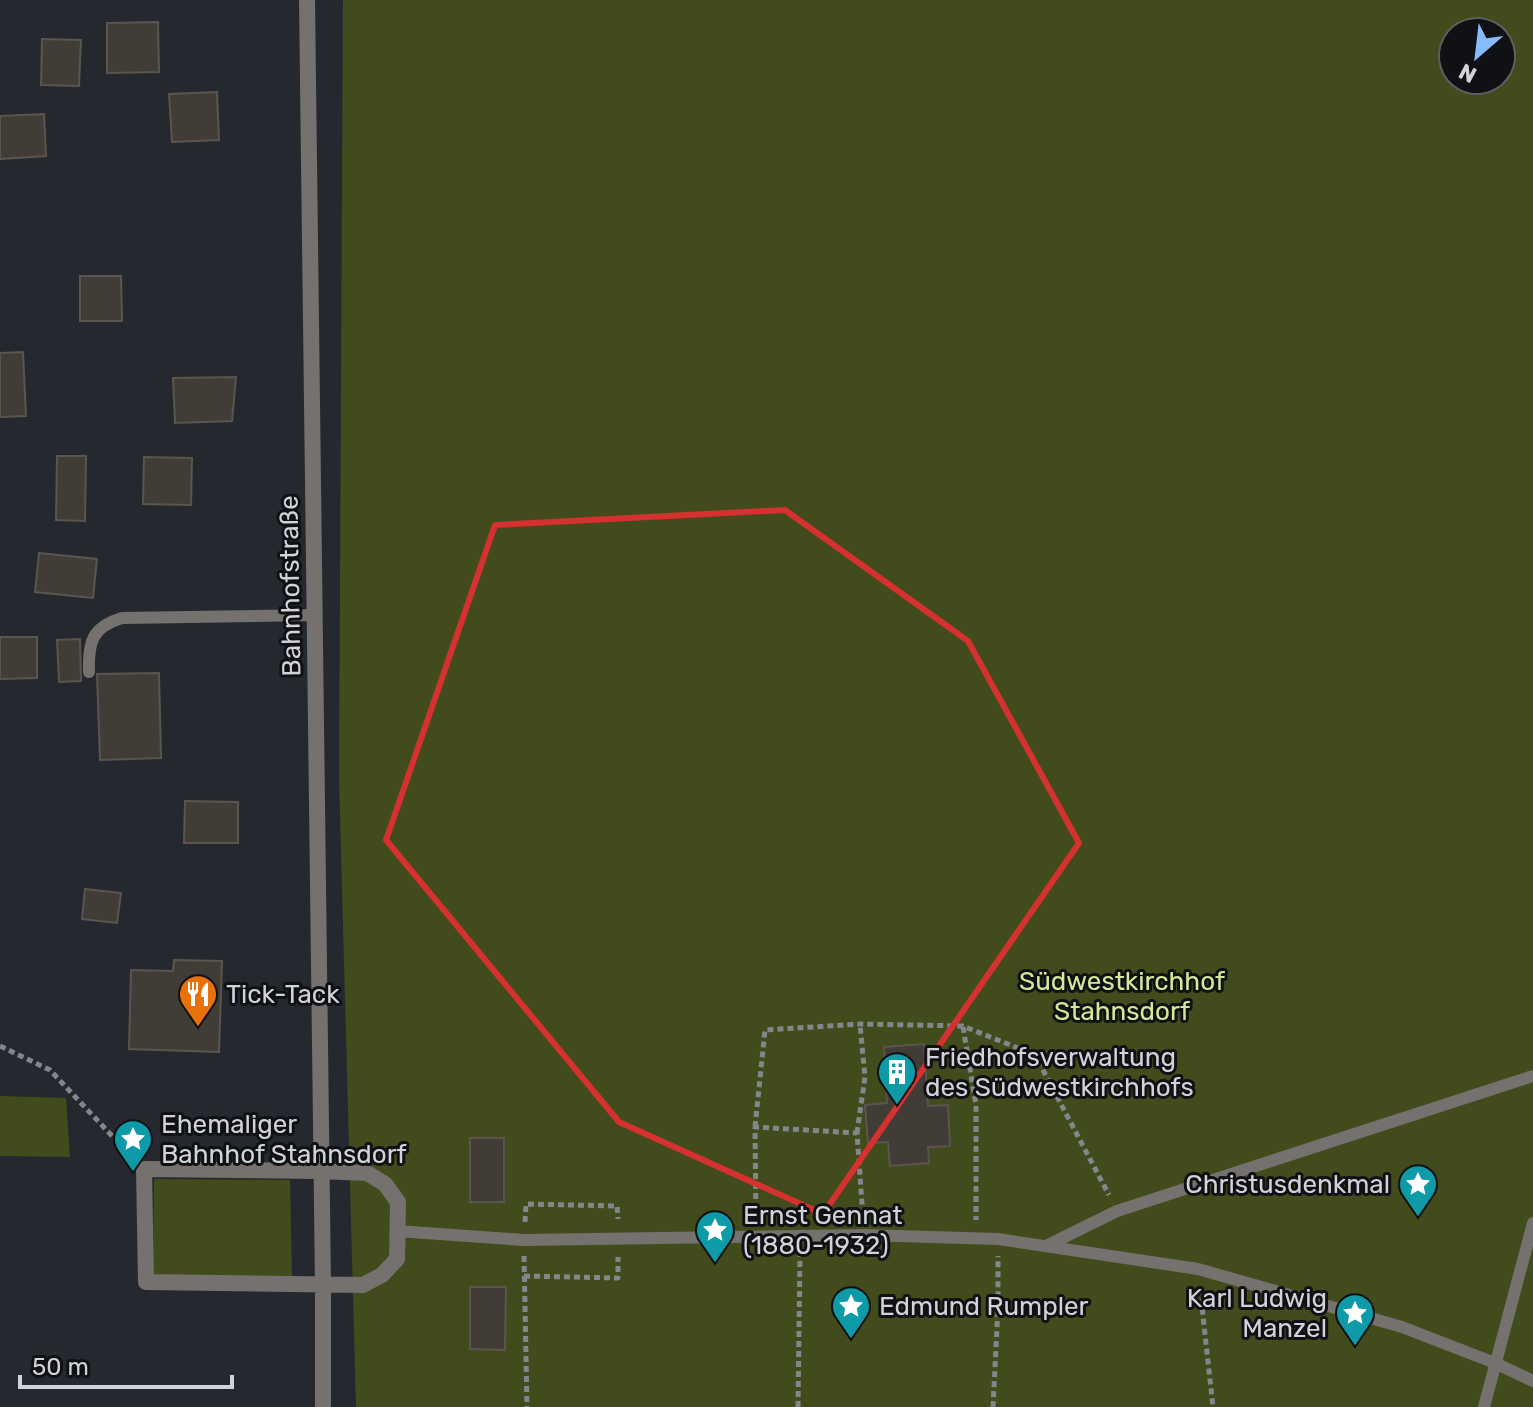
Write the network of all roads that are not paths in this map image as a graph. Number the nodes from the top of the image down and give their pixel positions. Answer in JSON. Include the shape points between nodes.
{"nodes":[{"id":1,"x":307,"y":0,"type":"edge"},
{"id":2,"x":315,"y":615,"type":"junction"},
{"id":3,"x":89,"y":672,"type":"dead end"},
{"id":4,"x":1533,"y":1076,"type":"edge"},
{"id":5,"x":320,"y":1171,"type":"junction"},
{"id":6,"x":1533,"y":1223,"type":"edge"},
{"id":7,"x":397,"y":1231,"type":"junction"},
{"id":8,"x":1046,"y":1246,"type":"junction"},
{"id":9,"x":323,"y":1286,"type":"junction"},
{"id":10,"x":1495,"y":1363,"type":"junction"},
{"id":11,"x":1533,"y":1381,"type":"edge"},
{"id":12,"x":323,"y":1407,"type":"edge"},
{"id":13,"x":1484,"y":1407,"type":"edge"}],
"edges":[{"from":1,"to":2,"type":"street","name":"Bahnhofstraße"},
{"from":2,"to":3,"type":"lane","via":[[122,618],[98,631]]},
{"from":2,"to":5,"type":"street","name":"Bahnhofstraße"},
{"from":4,"to":8,"type":"lane","via":[[1117,1211]]},
{"from":5,"to":7,"type":"street","via":[[367,1173],[385,1184],[398,1202]]},
{"from":5,"to":9,"type":"street","name":"Bahnhofstraße"},
{"from":5,"to":9,"type":"street","via":[[144,1169],[146,1282]]},
{"from":6,"to":10,"type":"lane"},
{"from":7,"to":8,"type":"lane","via":[[524,1240],[976,1237]]},
{"from":7,"to":9,"type":"street","via":[[397,1259],[382,1275],[363,1285]]},
{"from":8,"to":10,"type":"lane","via":[[1198,1269],[1402,1327]]},
{"from":9,"to":12,"type":"street","name":"Bahnhofstraße"},
{"from":10,"to":11,"type":"lane"},
{"from":10,"to":13,"type":"lane"}]}
